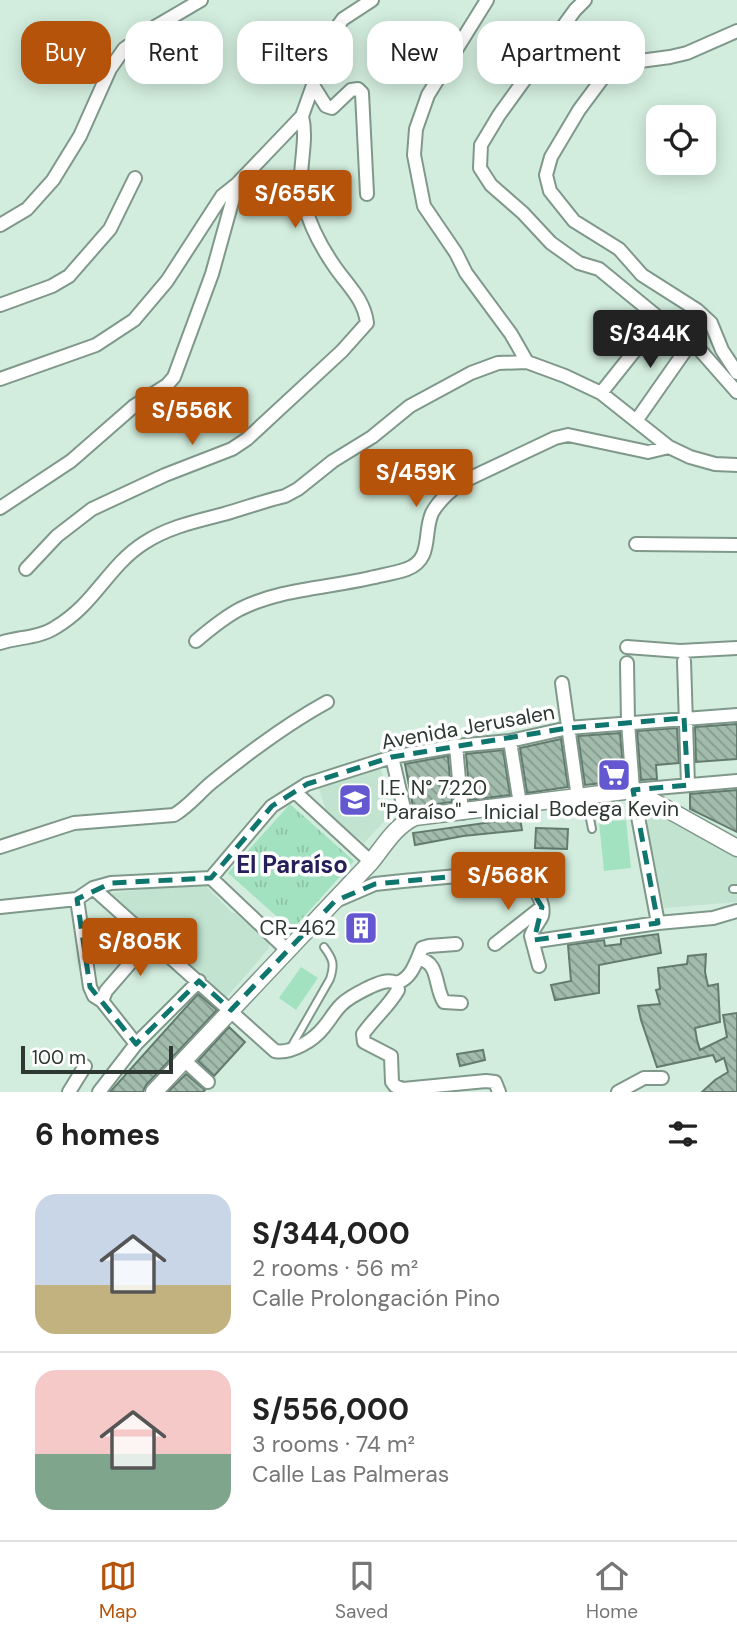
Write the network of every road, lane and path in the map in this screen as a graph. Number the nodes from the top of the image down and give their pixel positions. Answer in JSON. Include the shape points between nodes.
{"nodes":[{"id":1,"x":201,"y":0,"type":"edge"},
{"id":2,"x":372,"y":0,"type":"edge"},
{"id":3,"x":487,"y":0,"type":"edge"},
{"id":4,"x":585,"y":0,"type":"edge"},
{"id":5,"x":737,"y":31,"type":"edge"},
{"id":6,"x":314,"y":87,"type":"junction"},
{"id":7,"x":302,"y":116,"type":"junction"},
{"id":8,"x":135,"y":178,"type":"dead end"},
{"id":9,"x":237,"y":184,"type":"junction"},
{"id":10,"x":367,"y":194,"type":"dead end"},
{"id":11,"x":0,"y":225,"type":"edge"},
{"id":12,"x":0,"y":305,"type":"edge"},
{"id":13,"x":660,"y":319,"type":"junction"},
{"id":14,"x":692,"y":341,"type":"junction"},
{"id":15,"x":722,"y":350,"type":"junction"},
{"id":16,"x":527,"y":362,"type":"junction"},
{"id":17,"x":737,"y":367,"type":"edge"},
{"id":18,"x":737,"y":373,"type":"edge"},
{"id":19,"x":0,"y":379,"type":"edge"},
{"id":20,"x":737,"y":392,"type":"edge"},
{"id":21,"x":601,"y":393,"type":"junction"},
{"id":22,"x":636,"y":421,"type":"junction"},
{"id":23,"x":669,"y":447,"type":"junction"},
{"id":24,"x":737,"y":465,"type":"edge"},
{"id":25,"x":0,"y":508,"type":"edge"},
{"id":26,"x":636,"y":544,"type":"dead end"},
{"id":27,"x":737,"y":545,"type":"edge"},
{"id":28,"x":26,"y":569,"type":"dead end"},
{"id":29,"x":196,"y":641,"type":"dead end"},
{"id":30,"x":0,"y":643,"type":"edge"},
{"id":31,"x":627,"y":647,"type":"dead end"},
{"id":32,"x":737,"y":649,"type":"edge"},
{"id":33,"x":684,"y":661,"type":"dead end"},
{"id":34,"x":627,"y":663,"type":"dead end"},
{"id":35,"x":562,"y":683,"type":"dead end"},
{"id":36,"x":327,"y":702,"type":"dead end"},
{"id":37,"x":737,"y":715,"type":"edge"},
{"id":38,"x":684,"y":718,"type":"junction"},
{"id":39,"x":628,"y":722,"type":"junction"},
{"id":40,"x":568,"y":729,"type":"junction"},
{"id":41,"x":510,"y":741,"type":"junction"},
{"id":42,"x":456,"y":746,"type":"junction"},
{"id":43,"x":392,"y":757,"type":"junction"},
{"id":44,"x":737,"y":781,"type":"edge"},
{"id":45,"x":688,"y":785,"type":"junction"},
{"id":46,"x":633,"y":790,"type":"junction"},
{"id":47,"x":295,"y":792,"type":"junction"},
{"id":48,"x":582,"y":797,"type":"junction"},
{"id":49,"x":520,"y":804,"type":"junction"},
{"id":50,"x":462,"y":813,"type":"junction"},
{"id":51,"x":407,"y":821,"type":"junction"},
{"id":52,"x":593,"y":829,"type":"dead end"},
{"id":53,"x":0,"y":847,"type":"edge"},
{"id":54,"x":737,"y":848,"type":"edge"},
{"id":55,"x":372,"y":862,"type":"junction"},
{"id":56,"x":211,"y":878,"type":"junction"},
{"id":57,"x":93,"y":888,"type":"junction"},
{"id":58,"x":77,"y":898,"type":"junction"},
{"id":59,"x":335,"y":901,"type":"junction"},
{"id":60,"x":0,"y":907,"type":"edge"},
{"id":61,"x":542,"y":907,"type":"junction"},
{"id":62,"x":737,"y":911,"type":"edge"},
{"id":63,"x":658,"y":923,"type":"junction"},
{"id":64,"x":151,"y":939,"type":"junction"},
{"id":65,"x":532,"y":939,"type":"junction"},
{"id":66,"x":456,"y":944,"type":"dead end"},
{"id":67,"x":495,"y":944,"type":"dead end"},
{"id":68,"x":324,"y":947,"type":"dead end"},
{"id":69,"x":288,"y":951,"type":"junction"},
{"id":70,"x":418,"y":959,"type":"junction"},
{"id":71,"x":539,"y":966,"type":"dead end"},
{"id":72,"x":199,"y":981,"type":"junction"},
{"id":73,"x":397,"y":983,"type":"junction"},
{"id":74,"x":102,"y":1001,"type":"junction"},
{"id":75,"x":461,"y":1003,"type":"dead end"},
{"id":76,"x":231,"y":1010,"type":"junction"},
{"id":77,"x":136,"y":1044,"type":"junction"},
{"id":78,"x":289,"y":1051,"type":"junction"},
{"id":79,"x":184,"y":1060,"type":"junction"},
{"id":80,"x":85,"y":1066,"type":"dead end"},
{"id":81,"x":662,"y":1078,"type":"dead end"},
{"id":82,"x":208,"y":1082,"type":"dead end"},
{"id":83,"x":497,"y":1087,"type":"edge"},
{"id":84,"x":69,"y":1092,"type":"edge"},
{"id":85,"x":99,"y":1092,"type":"edge"},
{"id":86,"x":154,"y":1092,"type":"edge"},
{"id":87,"x":618,"y":1092,"type":"edge"}],
"edges":[{"from":1,"to":11,"type":"street","via":[[124,49],[53,180],[27,209]]},
{"from":2,"to":6,"type":"street","via":[[343,19],[331,35]]},
{"from":3,"to":16,"type":"street","via":[[428,95],[416,129],[414,155],[424,206]]},
{"from":4,"to":13,"type":"street","via":[[499,115],[481,145],[480,168],[551,243],[579,263],[599,269]]},
{"from":5,"to":15,"type":"street","via":[[678,55],[625,63],[605,75],[551,157],[547,175],[550,191],[574,221],[619,249],[642,275],[698,310],[711,323]]},
{"from":6,"to":7,"type":"street"},
{"from":6,"to":10,"type":"street","via":[[332,108],[351,90],[362,93]]},
{"from":7,"to":9,"type":"street"},
{"from":7,"to":28,"type":"street","via":[[306,131],[302,200],[313,232],[362,302],[367,323],[247,439],[92,509],[57,536]]},
{"from":8,"to":12,"type":"street","via":[[110,229],[69,276]]},
{"from":9,"to":19,"type":"street","via":[[222,196],[167,281],[134,320],[96,345]]},
{"from":9,"to":25,"type":"street","via":[[212,274],[174,377],[134,405],[71,461]]},
{"from":13,"to":14,"type":"street"},
{"from":13,"to":21,"type":"street"},
{"from":14,"to":20,"type":"street"},
{"from":14,"to":22,"type":"street"},
{"from":15,"to":17,"type":"street"},
{"from":15,"to":18,"type":"street"},
{"from":16,"to":21,"type":"street"},
{"from":16,"to":30,"type":"street","via":[[498,363],[471,373],[410,406],[285,496],[184,524],[145,542],[64,622],[44,633]]},
{"from":21,"to":22,"type":"street"},
{"from":22,"to":23,"type":"street"},
{"from":23,"to":24,"type":"street","via":[[715,464]]},
{"from":23,"to":29,"type":"street","via":[[648,452],[568,435],[555,438],[449,492],[431,516],[425,554],[407,569],[265,599],[240,609]]},
{"from":26,"to":27,"type":"street"},
{"from":31,"to":32,"type":"street"},
{"from":33,"to":38,"type":"street"},
{"from":34,"to":39,"type":"street"},
{"from":35,"to":40,"type":"street"},
{"from":36,"to":53,"type":"street","via":[[280,730],[174,815],[74,823]]},
{"from":37,"to":38,"type":"street","name":"Avenida Jerusalen"},
{"from":38,"to":39,"type":"street","name":"Avenida Jerusalen"},
{"from":38,"to":45,"type":"street"},
{"from":39,"to":40,"type":"street","name":"Avenida Jerusalen"},
{"from":39,"to":46,"type":"street"},
{"from":40,"to":41,"type":"street","name":"Avenida Jerusalen"},
{"from":40,"to":48,"type":"street"},
{"from":41,"to":42,"type":"street","name":"Avenida Jerusalen"},
{"from":41,"to":49,"type":"street"},
{"from":42,"to":43,"type":"street","name":"Avenida Jerusalen"},
{"from":42,"to":50,"type":"street"},
{"from":43,"to":47,"type":"street","name":"Avenida Jerusalen"},
{"from":43,"to":51,"type":"street"},
{"from":44,"to":45,"type":"street"},
{"from":45,"to":46,"type":"street"},
{"from":46,"to":48,"type":"street"},
{"from":46,"to":54,"type":"street"},
{"from":46,"to":63,"type":"street"},
{"from":47,"to":55,"type":"street"},
{"from":47,"to":56,"type":"street","name":"Avenida Jerusalen","via":[[272,806]]},
{"from":48,"to":49,"type":"street"},
{"from":48,"to":52,"type":"lane"},
{"from":49,"to":50,"type":"street"},
{"from":50,"to":51,"type":"street"},
{"from":51,"to":55,"type":"street"},
{"from":55,"to":59,"type":"street"},
{"from":56,"to":57,"type":"street"},
{"from":56,"to":69,"type":"street"},
{"from":57,"to":58,"type":"street"},
{"from":57,"to":64,"type":"street"},
{"from":58,"to":60,"type":"street"},
{"from":58,"to":74,"type":"street","via":[[90,988]]},
{"from":59,"to":61,"type":"street","via":[[375,884],[479,874],[526,881]]},
{"from":59,"to":69,"type":"street"},
{"from":61,"to":65,"type":"street"},
{"from":61,"to":67,"type":"street"},
{"from":62,"to":63,"type":"street"},
{"from":63,"to":65,"type":"street"},
{"from":64,"to":72,"type":"street"},
{"from":64,"to":74,"type":"street"},
{"from":65,"to":71,"type":"street"},
{"from":66,"to":70,"type":"street","via":[[422,948]]},
{"from":68,"to":78,"type":"lane","via":[[334,967],[330,979]]},
{"from":69,"to":76,"type":"street"},
{"from":70,"to":73,"type":"street","via":[[404,981]]},
{"from":70,"to":75,"type":"street","via":[[433,966],[444,1002]]},
{"from":72,"to":76,"type":"street"},
{"from":72,"to":77,"type":"street"},
{"from":73,"to":78,"type":"street","via":[[382,981],[343,1002],[316,1035]]},
{"from":73,"to":83,"type":"street","via":[[393,999],[363,1034],[364,1042],[391,1056],[395,1086],[486,1081]]},
{"from":74,"to":77,"type":"street"},
{"from":76,"to":78,"type":"street","via":[[275,1051]]},
{"from":76,"to":79,"type":"street"},
{"from":77,"to":85,"type":"street"},
{"from":79,"to":82,"type":"street"},
{"from":79,"to":86,"type":"street"},
{"from":80,"to":84,"type":"street"},
{"from":81,"to":87,"type":"street","via":[[644,1078]]}]}
